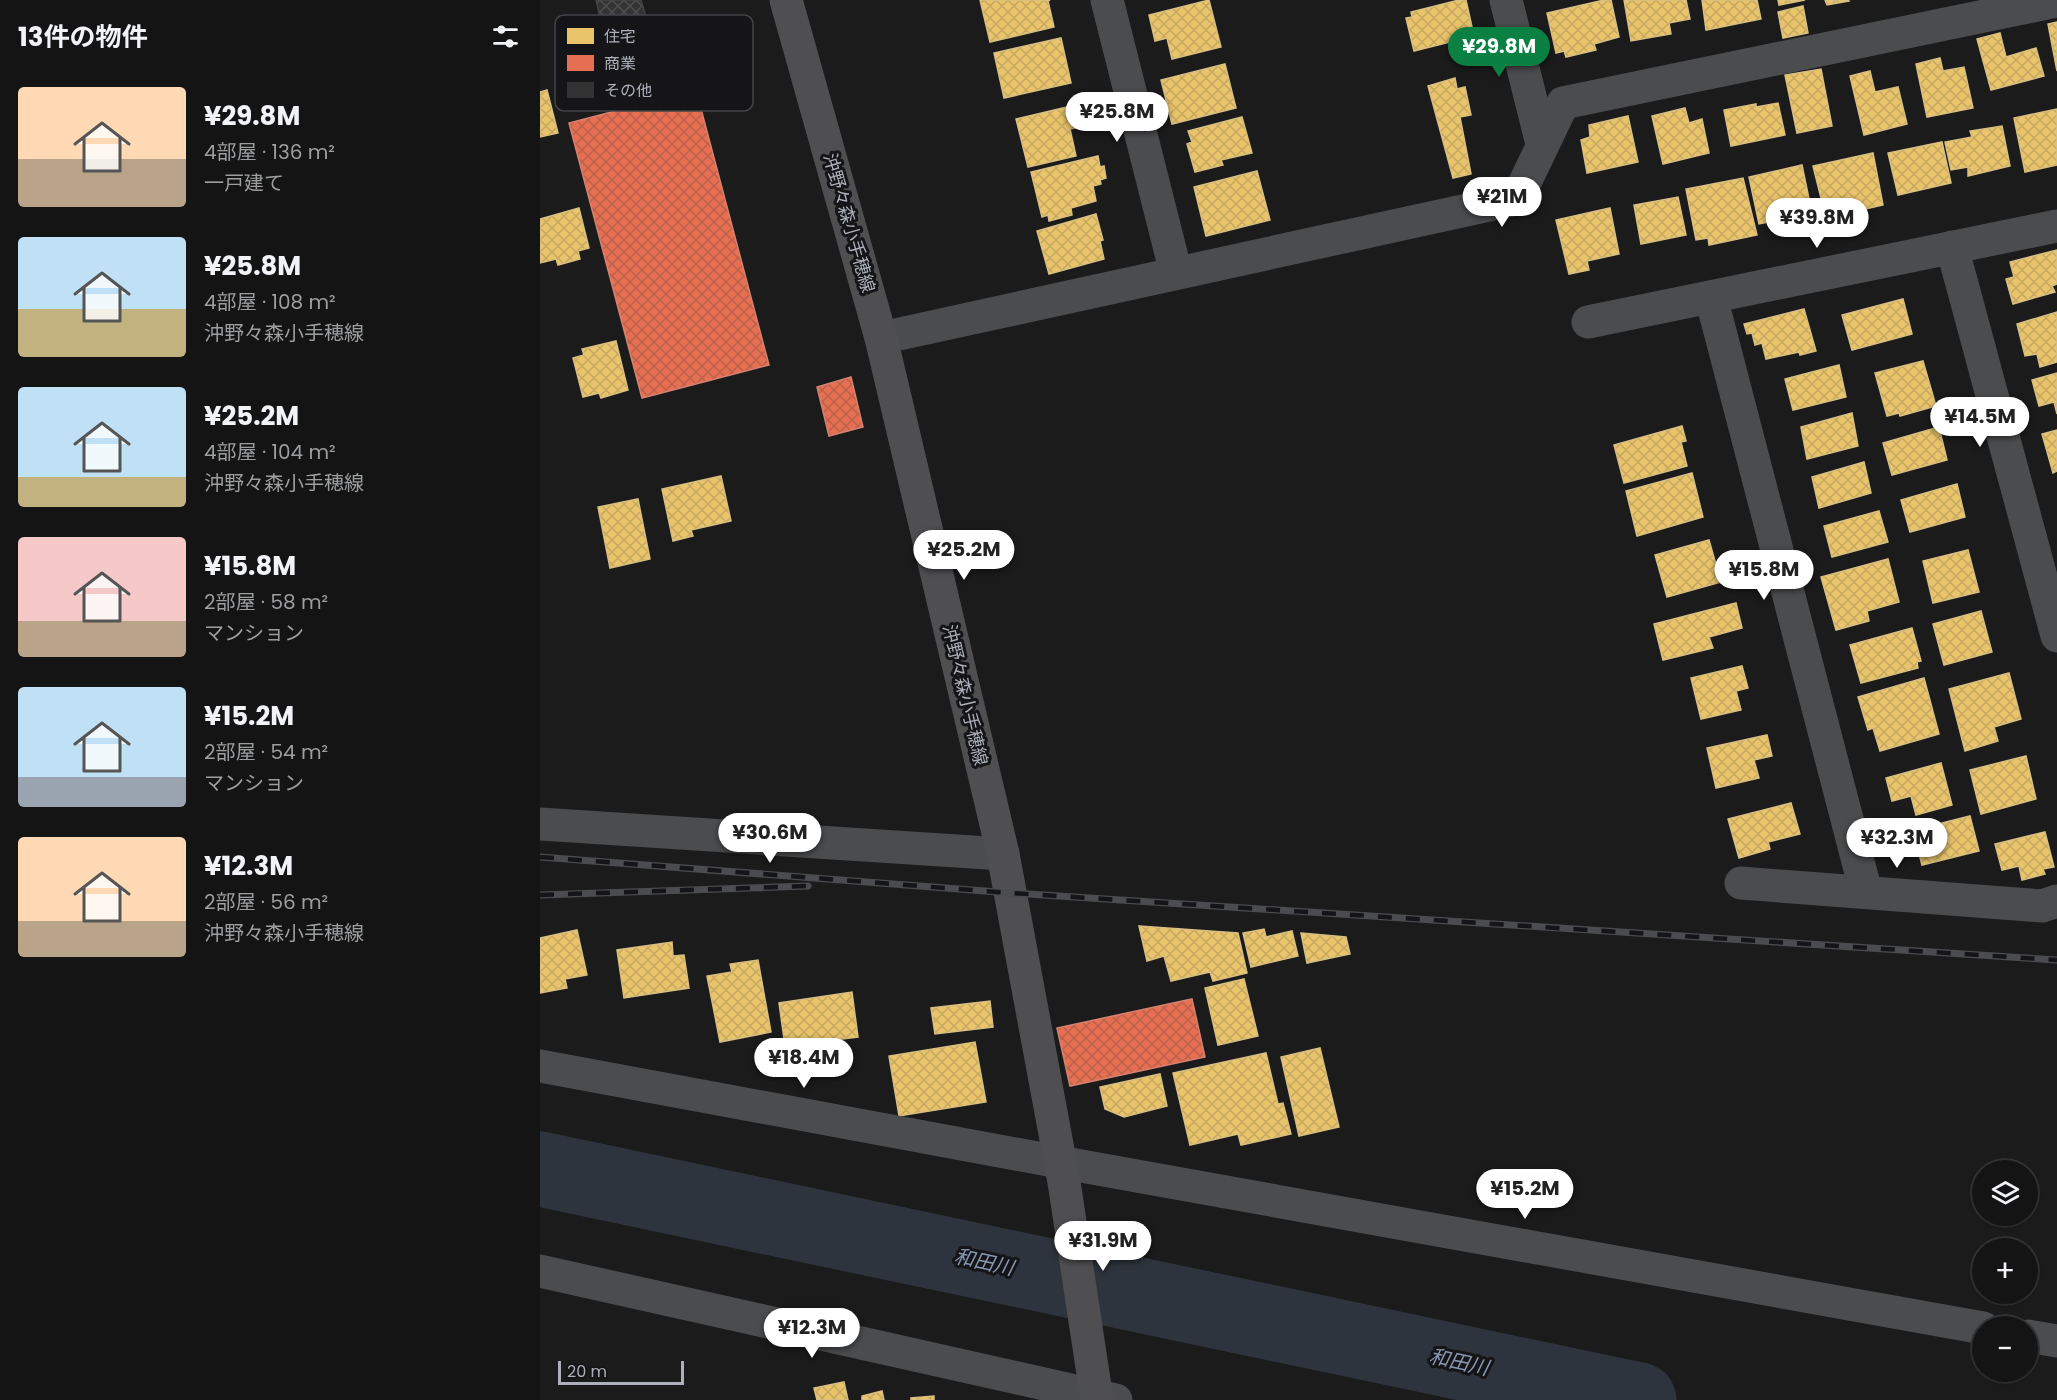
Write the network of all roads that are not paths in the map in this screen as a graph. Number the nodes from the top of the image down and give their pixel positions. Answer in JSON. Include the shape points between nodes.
{"nodes":[{"id":1,"x":786,"y":0,"type":"edge"},
{"id":2,"x":1107,"y":0,"type":"edge"},
{"id":3,"x":1506,"y":0,"type":"edge"},
{"id":4,"x":2057,"y":1,"type":"edge"},
{"id":5,"x":1542,"y":144,"type":"junction"},
{"id":6,"x":2057,"y":226,"type":"edge"},
{"id":7,"x":1952,"y":247,"type":"junction"},
{"id":8,"x":1176,"y":273,"type":"junction"},
{"id":9,"x":1711,"y":297,"type":"junction"},
{"id":10,"x":1588,"y":322,"type":"dead end"},
{"id":11,"x":881,"y":338,"type":"junction"},
{"id":12,"x":2057,"y":636,"type":"edge"},
{"id":13,"x":540,"y":824,"type":"edge"},
{"id":14,"x":1002,"y":854,"type":"junction"},
{"id":15,"x":1741,"y":883,"type":"dead end"},
{"id":16,"x":1866,"y":892,"type":"junction"},
{"id":17,"x":2057,"y":901,"type":"edge"},
{"id":18,"x":540,"y":1066,"type":"edge"},
{"id":19,"x":1061,"y":1172,"type":"junction"},
{"id":20,"x":540,"y":1271,"type":"edge"},
{"id":21,"x":1972,"y":1326,"type":"edge"},
{"id":22,"x":2038,"y":1338,"type":"edge"},
{"id":23,"x":2057,"y":1341,"type":"edge"},
{"id":24,"x":1100,"y":1392,"type":"edge"}],
"edges":[{"from":1,"to":11,"type":"main road","name":"沖野々森小手穂線"},
{"from":2,"to":8,"type":"street"},
{"from":3,"to":5,"type":"street"},
{"from":4,"to":5,"type":"street","via":[[1563,103]]},
{"from":5,"to":8,"type":"street","via":[[1517,199]]},
{"from":6,"to":7,"type":"street"},
{"from":7,"to":9,"type":"street"},
{"from":7,"to":12,"type":"street"},
{"from":8,"to":11,"type":"street"},
{"from":9,"to":10,"type":"street"},
{"from":9,"to":16,"type":"street"},
{"from":11,"to":14,"type":"main road","name":"沖野々森小手穂線"},
{"from":13,"to":14,"type":"street"},
{"from":14,"to":19,"type":"main road","name":"沖野々森小手穂線"},
{"from":15,"to":16,"type":"street"},
{"from":16,"to":17,"type":"street","via":[[2042,906]]},
{"from":18,"to":19,"type":"street"},
{"from":19,"to":21,"type":"street"},
{"from":19,"to":24,"type":"main road","name":"沖野々森小手穂線"},
{"from":20,"to":24,"type":"street"},
{"from":22,"to":23,"type":"street"}]}
